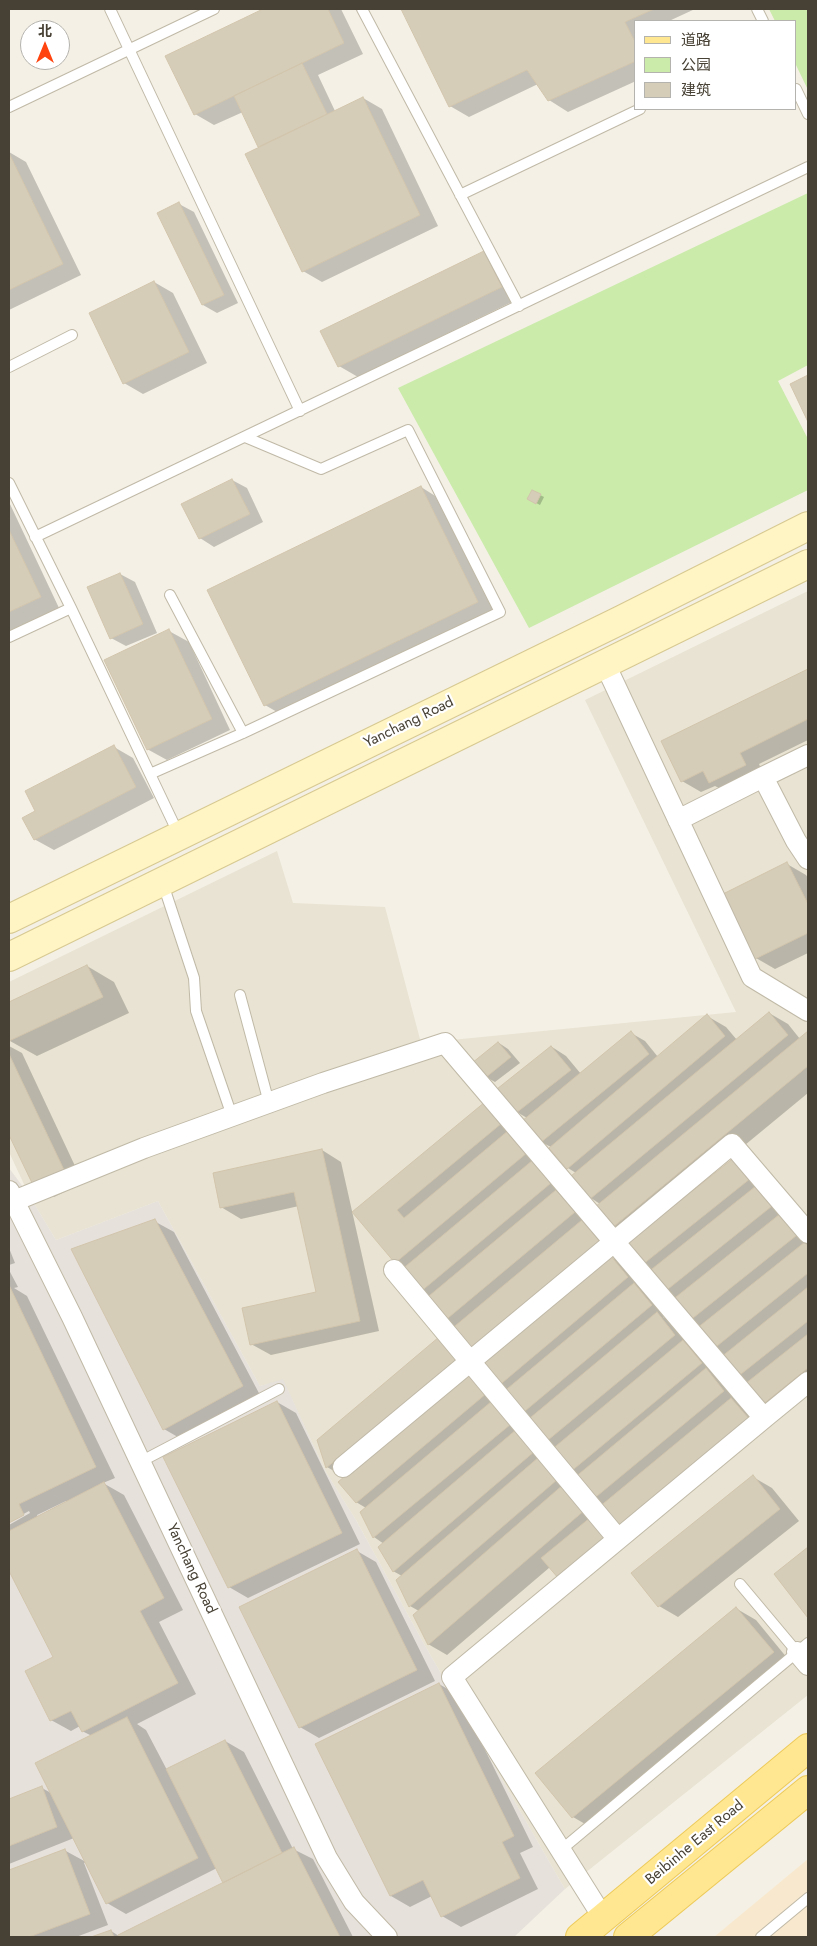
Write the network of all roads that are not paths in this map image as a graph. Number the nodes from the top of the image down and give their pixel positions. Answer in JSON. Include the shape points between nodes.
{"nodes":[{"id":1,"x":110,"y":9,"type":"edge"},
{"id":2,"x":214,"y":9,"type":"edge"},
{"id":3,"x":362,"y":9,"type":"edge"},
{"id":4,"x":756,"y":9,"type":"edge"},
{"id":5,"x":762,"y":20,"type":"edge"},
{"id":6,"x":128,"y":50,"type":"junction"},
{"id":7,"x":797,"y":91,"type":"edge"},
{"id":8,"x":9,"y":107,"type":"edge"},
{"id":9,"x":638,"y":110,"type":"edge"},
{"id":10,"x":808,"y":114,"type":"edge"},
{"id":11,"x":808,"y":167,"type":"edge"},
{"id":12,"x":460,"y":195,"type":"junction"},
{"id":13,"x":519,"y":306,"type":"junction"},
{"id":14,"x":72,"y":335,"type":"dead end"},
{"id":15,"x":9,"y":367,"type":"edge"},
{"id":16,"x":300,"y":410,"type":"junction"},
{"id":17,"x":245,"y":437,"type":"junction"},
{"id":18,"x":9,"y":483,"type":"edge"},
{"id":19,"x":808,"y":526,"type":"edge"},
{"id":20,"x":35,"y":536,"type":"junction"},
{"id":21,"x":808,"y":564,"type":"edge"},
{"id":22,"x":170,"y":595,"type":"dead end"},
{"id":23,"x":71,"y":608,"type":"junction"},
{"id":24,"x":9,"y":637,"type":"edge"},
{"id":25,"x":606,"y":664,"type":"junction"},
{"id":26,"x":243,"y":733,"type":"junction"},
{"id":27,"x":808,"y":755,"type":"edge"},
{"id":28,"x":150,"y":774,"type":"junction"},
{"id":29,"x":763,"y":777,"type":"junction"},
{"id":30,"x":678,"y":820,"type":"junction"},
{"id":31,"x":180,"y":835,"type":"junction"},
{"id":32,"x":808,"y":858,"type":"edge"},
{"id":33,"x":162,"y":882,"type":"junction"},
{"id":34,"x":9,"y":919,"type":"edge"},
{"id":35,"x":9,"y":957,"type":"edge"},
{"id":36,"x":240,"y":994,"type":"dead end"},
{"id":37,"x":808,"y":1011,"type":"edge"},
{"id":38,"x":269,"y":1103,"type":"junction"},
{"id":39,"x":232,"y":1116,"type":"junction"},
{"id":40,"x":11,"y":1196,"type":"edge"},
{"id":41,"x":808,"y":1233,"type":"edge"},
{"id":42,"x":614,"y":1241,"type":"junction"},
{"id":43,"x":394,"y":1270,"type":"dead end"},
{"id":44,"x":470,"y":1361,"type":"junction"},
{"id":45,"x":808,"y":1382,"type":"edge"},
{"id":46,"x":279,"y":1389,"type":"dead end"},
{"id":47,"x":764,"y":1418,"type":"junction"},
{"id":48,"x":140,"y":1462,"type":"junction"},
{"id":49,"x":343,"y":1467,"type":"dead end"},
{"id":50,"x":618,"y":1539,"type":"junction"},
{"id":51,"x":740,"y":1584,"type":"dead end"},
{"id":52,"x":804,"y":1653,"type":"edge"},
{"id":53,"x":808,"y":1748,"type":"edge"},
{"id":54,"x":808,"y":1790,"type":"edge"},
{"id":55,"x":561,"y":1850,"type":"junction"},
{"id":56,"x":808,"y":1898,"type":"edge"},
{"id":57,"x":604,"y":1919,"type":"junction"},
{"id":58,"x":387,"y":1937,"type":"edge"},
{"id":59,"x":580,"y":1937,"type":"edge"},
{"id":60,"x":628,"y":1937,"type":"edge"},
{"id":61,"x":760,"y":1937,"type":"edge"}],
"edges":[{"from":1,"to":6,"type":"lane"},
{"from":2,"to":6,"type":"lane"},
{"from":3,"to":12,"type":"lane"},
{"from":4,"to":5,"type":"lane"},
{"from":6,"to":8,"type":"lane"},
{"from":6,"to":16,"type":"lane"},
{"from":7,"to":10,"type":"lane"},
{"from":9,"to":12,"type":"lane"},
{"from":11,"to":13,"type":"lane"},
{"from":12,"to":13,"type":"lane"},
{"from":13,"to":16,"type":"lane"},
{"from":14,"to":15,"type":"lane"},
{"from":16,"to":17,"type":"lane"},
{"from":17,"to":20,"type":"lane"},
{"from":17,"to":26,"type":"lane","via":[[321,469],[408,430],[500,612]]},
{"from":18,"to":20,"type":"lane"},
{"from":19,"to":31,"type":"main road","name":"Yanchang Road"},
{"from":20,"to":23,"type":"lane"},
{"from":21,"to":25,"type":"main road"},
{"from":22,"to":26,"type":"lane"},
{"from":23,"to":24,"type":"lane"},
{"from":23,"to":28,"type":"lane"},
{"from":25,"to":30,"type":"street"},
{"from":25,"to":33,"type":"main road"},
{"from":26,"to":28,"type":"lane"},
{"from":27,"to":29,"type":"street"},
{"from":28,"to":31,"type":"lane"},
{"from":29,"to":30,"type":"street"},
{"from":29,"to":32,"type":"street"},
{"from":30,"to":37,"type":"street","via":[[752,976]]},
{"from":31,"to":34,"type":"main road","name":"Yanchang Road"},
{"from":33,"to":35,"type":"main road"},
{"from":33,"to":39,"type":"lane","via":[[194,978],[196,1011]]},
{"from":36,"to":38,"type":"lane"},
{"from":38,"to":39,"type":"street"},
{"from":38,"to":42,"type":"street","via":[[445,1043]]},
{"from":39,"to":40,"type":"street"},
{"from":40,"to":48,"type":"street","name":"Yanchang Road"},
{"from":41,"to":42,"type":"street","via":[[732,1144]]},
{"from":42,"to":44,"type":"street"},
{"from":42,"to":47,"type":"street"},
{"from":43,"to":44,"type":"street"},
{"from":44,"to":49,"type":"street"},
{"from":44,"to":50,"type":"street"},
{"from":45,"to":47,"type":"street"},
{"from":46,"to":48,"type":"lane"},
{"from":47,"to":50,"type":"street"},
{"from":48,"to":58,"type":"street","name":"Yanchang Road","via":[[326,1858],[354,1902]]},
{"from":50,"to":55,"type":"street","via":[[452,1677]]},
{"from":51,"to":52,"type":"lane"},
{"from":52,"to":55,"type":"lane"},
{"from":53,"to":57,"type":"main road","name":"Beibinhe East Road"},
{"from":54,"to":60,"type":"main road","name":"Beibinhe East Road"},
{"from":55,"to":57,"type":"street"},
{"from":56,"to":61,"type":"lane"},
{"from":57,"to":59,"type":"main road","name":"Beibinhe East Road"}]}
